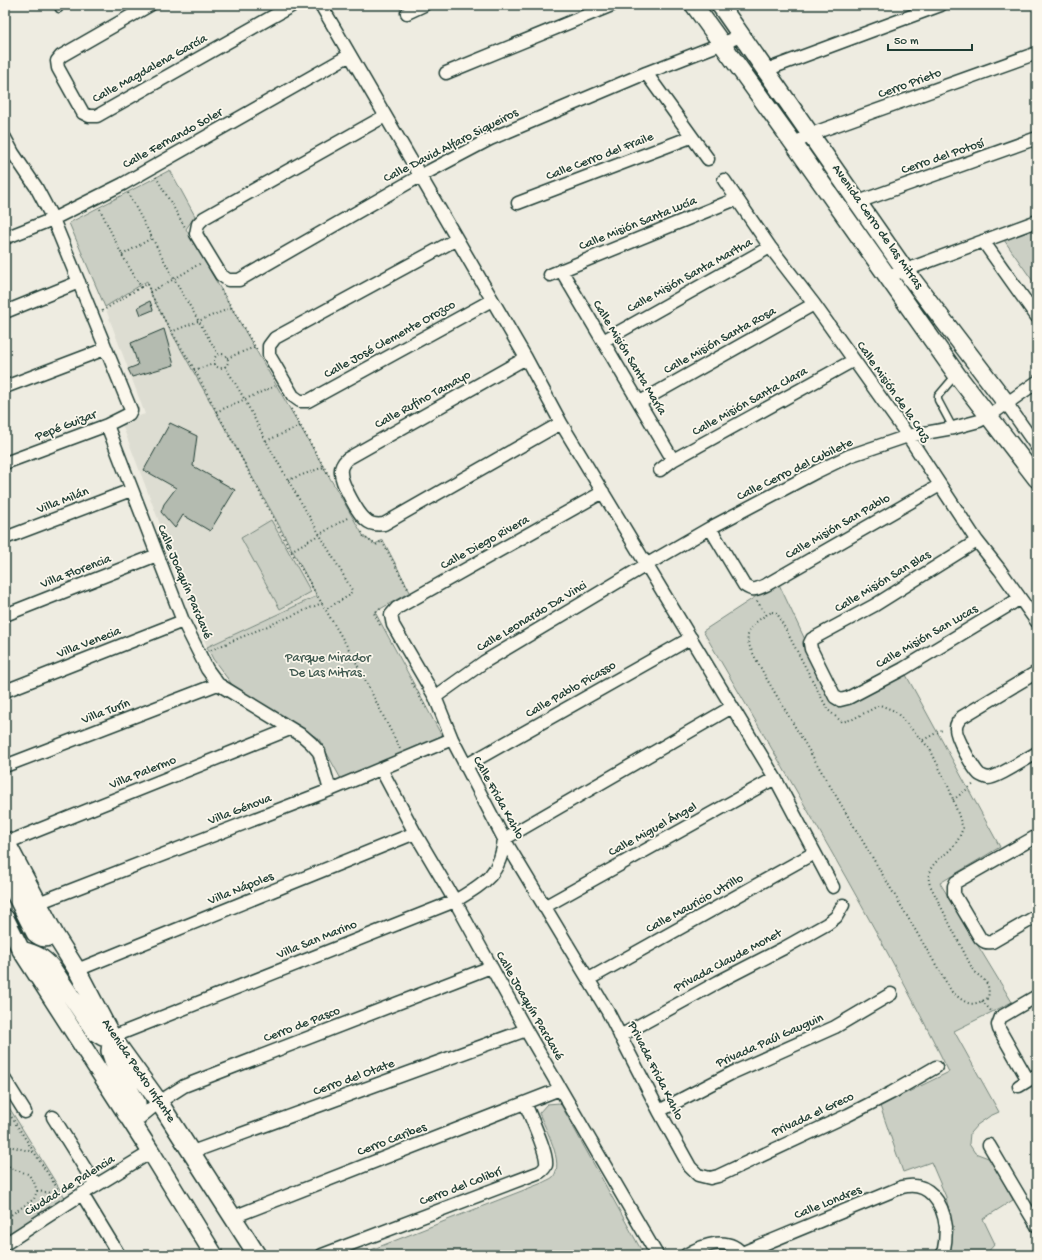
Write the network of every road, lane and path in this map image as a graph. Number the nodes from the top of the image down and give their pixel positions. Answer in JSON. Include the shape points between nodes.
{"nodes":[{"id":1,"x":150,"y":5,"type":"edge"},
{"id":2,"x":293,"y":5,"type":"edge"},
{"id":3,"x":320,"y":5,"type":"edge"},
{"id":4,"x":424,"y":5,"type":"edge"},
{"id":5,"x":612,"y":5,"type":"edge"},
{"id":6,"x":694,"y":5,"type":"edge"},
{"id":7,"x":720,"y":5,"type":"edge"},
{"id":8,"x":941,"y":5,"type":"edge"},
{"id":9,"x":407,"y":13,"type":"dead end"},
{"id":10,"x":741,"y":36,"type":"junction"},
{"id":11,"x":722,"y":43,"type":"junction"},
{"id":12,"x":1037,"y":53,"type":"edge"},
{"id":13,"x":350,"y":55,"type":"junction"},
{"id":14,"x":766,"y":70,"type":"junction"},
{"id":15,"x":446,"y":73,"type":"dead end"},
{"id":16,"x":646,"y":73,"type":"junction"},
{"id":17,"x":385,"y":116,"type":"junction"},
{"id":18,"x":811,"y":134,"type":"junction"},
{"id":19,"x":691,"y":137,"type":"junction"},
{"id":20,"x":5,"y":138,"type":"edge"},
{"id":21,"x":1037,"y":138,"type":"edge"},
{"id":22,"x":794,"y":144,"type":"junction"},
{"id":23,"x":9,"y":155,"type":"edge"},
{"id":24,"x":708,"y":159,"type":"dead end"},
{"id":25,"x":420,"y":176,"type":"junction"},
{"id":26,"x":724,"y":180,"type":"dead end"},
{"id":27,"x":126,"y":189,"type":"junction"},
{"id":28,"x":123,"y":197,"type":"dead end"},
{"id":29,"x":736,"y":198,"type":"junction"},
{"id":30,"x":95,"y":199,"type":"junction"},
{"id":31,"x":858,"y":202,"type":"junction"},
{"id":32,"x":518,"y":203,"type":"dead end"},
{"id":33,"x":106,"y":206,"type":"dead end"},
{"id":34,"x":100,"y":210,"type":"junction"},
{"id":35,"x":94,"y":212,"type":"dead end"},
{"id":36,"x":54,"y":219,"type":"junction"},
{"id":37,"x":1037,"y":221,"type":"edge"},
{"id":38,"x":5,"y":238,"type":"edge"},
{"id":39,"x":152,"y":238,"type":"junction"},
{"id":40,"x":457,"y":239,"type":"junction"},
{"id":41,"x":983,"y":241,"type":"junction"},
{"id":42,"x":770,"y":247,"type":"junction"},
{"id":43,"x":122,"y":255,"type":"junction"},
{"id":44,"x":205,"y":261,"type":"dead end"},
{"id":45,"x":905,"y":270,"type":"junction"},
{"id":46,"x":556,"y":272,"type":"joint"},
{"id":47,"x":887,"y":277,"type":"junction"},
{"id":48,"x":174,"y":279,"type":"junction"},
{"id":49,"x":79,"y":282,"type":"junction"},
{"id":50,"x":141,"y":287,"type":"junction"},
{"id":51,"x":150,"y":292,"type":"junction"},
{"id":52,"x":492,"y":300,"type":"junction"},
{"id":53,"x":814,"y":304,"type":"junction"},
{"id":54,"x":100,"y":305,"type":"dead end"},
{"id":55,"x":232,"y":308,"type":"dead end"},
{"id":56,"x":5,"y":312,"type":"edge"},
{"id":57,"x":1037,"y":317,"type":"edge"},
{"id":58,"x":198,"y":321,"type":"junction"},
{"id":59,"x":171,"y":332,"type":"junction"},
{"id":60,"x":602,"y":341,"type":"junction"},
{"id":61,"x":255,"y":347,"type":"dead end"},
{"id":62,"x":105,"y":349,"type":"junction"},
{"id":63,"x":218,"y":354,"type":"junction"},
{"id":64,"x":227,"y":358,"type":"junction"},
{"id":65,"x":526,"y":358,"type":"junction"},
{"id":66,"x":854,"y":360,"type":"junction"},
{"id":67,"x":214,"y":364,"type":"junction"},
{"id":68,"x":224,"y":366,"type":"junction"},
{"id":69,"x":194,"y":370,"type":"junction"},
{"id":70,"x":957,"y":375,"type":"junction"},
{"id":71,"x":1037,"y":382,"type":"edge"},
{"id":72,"x":277,"y":385,"type":"dead end"},
{"id":73,"x":5,"y":386,"type":"edge"},
{"id":74,"x":245,"y":400,"type":"junction"},
{"id":75,"x":640,"y":402,"type":"junction"},
{"id":76,"x":1007,"y":404,"type":"junction"},
{"id":77,"x":216,"y":412,"type":"junction"},
{"id":78,"x":989,"y":416,"type":"junction"},
{"id":79,"x":562,"y":423,"type":"junction"},
{"id":80,"x":107,"y":425,"type":"junction"},
{"id":81,"x":300,"y":426,"type":"dead end"},
{"id":82,"x":953,"y":428,"type":"junction"},
{"id":83,"x":908,"y":436,"type":"junction"},
{"id":84,"x":266,"y":441,"type":"junction"},
{"id":85,"x":1037,"y":447,"type":"edge"},
{"id":86,"x":673,"y":460,"type":"junction"},
{"id":87,"x":5,"y":464,"type":"edge"},
{"id":88,"x":324,"y":467,"type":"dead end"},
{"id":89,"x":660,"y":470,"type":"dead end"},
{"id":90,"x":1037,"y":479,"type":"edge"},
{"id":91,"x":288,"y":480,"type":"junction"},
{"id":92,"x":940,"y":485,"type":"junction"},
{"id":93,"x":131,"y":490,"type":"junction"},
{"id":94,"x":604,"y":492,"type":"junction"},
{"id":95,"x":352,"y":515,"type":"dead end"},
{"id":96,"x":710,"y":528,"type":"junction"},
{"id":97,"x":320,"y":534,"type":"junction"},
{"id":98,"x":5,"y":538,"type":"edge"},
{"id":99,"x":977,"y":541,"type":"junction"},
{"id":100,"x":291,"y":551,"type":"junction"},
{"id":101,"x":157,"y":555,"type":"junction"},
{"id":102,"x":646,"y":565,"type":"junction"},
{"id":103,"x":749,"y":589,"type":"junction"},
{"id":104,"x":1019,"y":599,"type":"junction"},
{"id":105,"x":322,"y":603,"type":"junction"},
{"id":106,"x":387,"y":605,"type":"dead end"},
{"id":107,"x":326,"y":609,"type":"junction"},
{"id":108,"x":5,"y":614,"type":"edge"},
{"id":109,"x":766,"y":615,"type":"junction"},
{"id":110,"x":183,"y":621,"type":"junction"},
{"id":111,"x":1037,"y":622,"type":"edge"},
{"id":112,"x":387,"y":626,"type":"junction"},
{"id":113,"x":691,"y":638,"type":"junction"},
{"id":114,"x":211,"y":650,"type":"dead end"},
{"id":115,"x":1037,"y":672,"type":"edge"},
{"id":116,"x":412,"y":683,"type":"dead end"},
{"id":117,"x":218,"y":684,"type":"junction"},
{"id":118,"x":5,"y":690,"type":"edge"},
{"id":119,"x":435,"y":697,"type":"junction"},
{"id":120,"x":848,"y":698,"type":"joint"},
{"id":121,"x":732,"y":708,"type":"junction"},
{"id":122,"x":427,"y":710,"type":"dead end"},
{"id":123,"x":957,"y":724,"type":"junction"},
{"id":124,"x":290,"y":729,"type":"junction"},
{"id":125,"x":452,"y":739,"type":"junction"},
{"id":126,"x":923,"y":740,"type":"junction"},
{"id":127,"x":1037,"y":753,"type":"edge"},
{"id":128,"x":402,"y":754,"type":"dead end"},
{"id":129,"x":5,"y":766,"type":"edge"},
{"id":130,"x":465,"y":766,"type":"junction"},
{"id":131,"x":381,"y":769,"type":"junction"},
{"id":132,"x":984,"y":777,"type":"junction"},
{"id":133,"x":775,"y":778,"type":"junction"},
{"id":134,"x":330,"y":790,"type":"junction"},
{"id":135,"x":953,"y":800,"type":"junction"},
{"id":136,"x":415,"y":833,"type":"junction"},
{"id":137,"x":1037,"y":836,"type":"edge"},
{"id":138,"x":504,"y":839,"type":"junction"},
{"id":139,"x":6,"y":842,"type":"edge"},
{"id":140,"x":814,"y":853,"type":"junction"},
{"id":141,"x":5,"y":874,"type":"edge"},
{"id":142,"x":833,"y":887,"type":"dead end"},
{"id":143,"x":455,"y":901,"type":"junction"},
{"id":144,"x":38,"y":903,"type":"junction"},
{"id":145,"x":843,"y":905,"type":"dead end"},
{"id":146,"x":544,"y":907,"type":"junction"},
{"id":147,"x":1037,"y":916,"type":"edge"},
{"id":148,"x":5,"y":918,"type":"edge"},
{"id":149,"x":55,"y":935,"type":"junction"},
{"id":150,"x":22,"y":950,"type":"junction"},
{"id":151,"x":490,"y":967,"type":"junction"},
{"id":152,"x":77,"y":970,"type":"junction"},
{"id":153,"x":589,"y":979,"type":"junction"},
{"id":154,"x":891,"y":994,"type":"dead end"},
{"id":155,"x":1037,"y":996,"type":"edge"},
{"id":156,"x":526,"y":1030,"type":"junction"},
{"id":157,"x":620,"y":1036,"type":"junction"},
{"id":158,"x":112,"y":1037,"type":"junction"},
{"id":159,"x":936,"y":1067,"type":"dead end"},
{"id":160,"x":5,"y":1080,"type":"edge"},
{"id":161,"x":1028,"y":1080,"type":"edge"},
{"id":162,"x":560,"y":1089,"type":"junction"},
{"id":163,"x":159,"y":1102,"type":"junction"},
{"id":164,"x":525,"y":1103,"type":"junction"},
{"id":165,"x":5,"y":1107,"type":"edge"},
{"id":166,"x":658,"y":1111,"type":"junction"},
{"id":167,"x":25,"y":1112,"type":"dead end"},
{"id":168,"x":52,"y":1117,"type":"dead end"},
{"id":169,"x":129,"y":1119,"type":"junction"},
{"id":170,"x":5,"y":1145,"type":"edge"},
{"id":171,"x":989,"y":1145,"type":"dead end"},
{"id":172,"x":34,"y":1152,"type":"junction"},
{"id":173,"x":151,"y":1152,"type":"junction"},
{"id":174,"x":192,"y":1152,"type":"junction"},
{"id":175,"x":5,"y":1159,"type":"edge"},
{"id":176,"x":698,"y":1175,"type":"joint"},
{"id":177,"x":96,"y":1186,"type":"junction"},
{"id":178,"x":37,"y":1192,"type":"junction"},
{"id":179,"x":82,"y":1194,"type":"junction"},
{"id":180,"x":64,"y":1199,"type":"junction"},
{"id":181,"x":233,"y":1217,"type":"junction"},
{"id":182,"x":5,"y":1219,"type":"edge"},
{"id":183,"x":1037,"y":1226,"type":"edge"},
{"id":184,"x":5,"y":1244,"type":"edge"},
{"id":185,"x":368,"y":1252,"type":"dead end"},
{"id":186,"x":742,"y":1254,"type":"edge"},
{"id":187,"x":119,"y":1255,"type":"edge"},
{"id":188,"x":214,"y":1255,"type":"edge"},
{"id":189,"x":257,"y":1255,"type":"edge"},
{"id":190,"x":322,"y":1255,"type":"edge"},
{"id":191,"x":360,"y":1255,"type":"edge"},
{"id":192,"x":657,"y":1255,"type":"edge"},
{"id":193,"x":686,"y":1255,"type":"edge"},
{"id":194,"x":943,"y":1255,"type":"edge"}],
"edges":[{"from":1,"to":2,"type":"street","name":"Calle Magdalena García","via":[[61,56],[57,62],[83,113],[97,116]]},
{"from":3,"to":13,"type":"street"},
{"from":4,"to":9,"type":"street"},
{"from":5,"to":15,"type":"street"},
{"from":6,"to":11,"type":"main road","name":"Avenida Cerro de las Mitras"},
{"from":7,"to":10,"type":"main road","name":"Avenida Cerro de las Mitras"},
{"from":8,"to":14,"type":"street"},
{"from":10,"to":11,"type":"street","name":"Calle David Alfaro Siqueiros"},
{"from":10,"to":14,"type":"main road","name":"Avenida Cerro de las Mitras"},
{"from":11,"to":16,"type":"street","name":"Calle David Alfaro Siqueiros"},
{"from":11,"to":22,"type":"main road","name":"Avenida Cerro de las Mitras"},
{"from":12,"to":18,"type":"street","name":"Cerro Prieto"},
{"from":13,"to":17,"type":"street"},
{"from":13,"to":27,"type":"street","name":"Calle Fernando Soler"},
{"from":14,"to":18,"type":"main road","name":"Avenida Cerro de las Mitras"},
{"from":16,"to":19,"type":"street"},
{"from":16,"to":25,"type":"street","name":"Calle David Alfaro Siqueiros","via":[[508,130]]},
{"from":17,"to":25,"type":"street"},
{"from":17,"to":25,"type":"street","name":"Calle David Alfaro Siqueiros","via":[[204,218],[198,224],[196,234],[221,275],[228,280],[239,280]]},
{"from":18,"to":22,"type":"street","name":"Cerro Prieto"},
{"from":18,"to":31,"type":"main road","name":"Avenida Cerro de las Mitras"},
{"from":19,"to":24,"type":"street"},
{"from":19,"to":32,"type":"street","name":"Calle Cerro del Fraile"},
{"from":20,"to":23,"type":"street"},
{"from":21,"to":31,"type":"street","name":"Cerro del Potosí"},
{"from":22,"to":47,"type":"main road","name":"Avenida Cerro de las Mitras"},
{"from":23,"to":36,"type":"street","via":[[36,187]]},
{"from":25,"to":40,"type":"street"},
{"from":26,"to":29,"type":"street","name":"Calle Misión de la Cruz"},
{"from":27,"to":28,"type":"path"},
{"from":27,"to":30,"type":"street","name":"Calle Fernando Soler"},
{"from":27,"to":39,"type":"path"},
{"from":29,"to":42,"type":"street","name":"Calle Misión de la Cruz"},
{"from":29,"to":46,"type":"street","name":"Calle Misión Santa Lucía"},
{"from":30,"to":34,"type":"path"},
{"from":30,"to":36,"type":"street","name":"Calle Fernando Soler"},
{"from":31,"to":45,"type":"main road","name":"Avenida Cerro de las Mitras"},
{"from":33,"to":34,"type":"path"},
{"from":34,"to":35,"type":"path"},
{"from":34,"to":43,"type":"path"},
{"from":36,"to":38,"type":"street","name":"Calle Fernando Soler"},
{"from":36,"to":49,"type":"street"},
{"from":37,"to":41,"type":"street"},
{"from":39,"to":43,"type":"path"},
{"from":39,"to":48,"type":"path"},
{"from":40,"to":52,"type":"street"},
{"from":40,"to":52,"type":"street","name":"Calle José Clemente Orozco","via":[[274,338],[269,346],[269,355],[273,362],[293,396],[300,401],[308,401]]},
{"from":41,"to":45,"type":"street"},
{"from":41,"to":57,"type":"street"},
{"from":42,"to":53,"type":"street","name":"Calle Misión de la Cruz"},
{"from":42,"to":60,"type":"street","name":"Calle Misión Santa Martha"},
{"from":43,"to":50,"type":"path"},
{"from":44,"to":48,"type":"path"},
{"from":45,"to":47,"type":"street"},
{"from":45,"to":76,"type":"main road","name":"Avenida Cerro de las Mitras"},
{"from":46,"to":60,"type":"street","name":"Calle Misión Santa María"},
{"from":47,"to":70,"type":"main road","name":"Avenida Cerro de las Mitras"},
{"from":48,"to":51,"type":"path"},
{"from":48,"to":58,"type":"path"},
{"from":49,"to":56,"type":"street"},
{"from":49,"to":62,"type":"street"},
{"from":50,"to":51,"type":"path","via":[[148,284]]},
{"from":50,"to":54,"type":"path","via":[[103,312]]},
{"from":51,"to":59,"type":"path"},
{"from":52,"to":65,"type":"street"},
{"from":53,"to":66,"type":"street","name":"Calle Misión de la Cruz"},
{"from":53,"to":75,"type":"street","name":"Calle Misión Santa Rosa"},
{"from":55,"to":58,"type":"path"},
{"from":58,"to":59,"type":"path"},
{"from":58,"to":63,"type":"path"},
{"from":59,"to":69,"type":"path"},
{"from":60,"to":75,"type":"street","name":"Calle Misión Santa María"},
{"from":61,"to":64,"type":"path"},
{"from":62,"to":73,"type":"street"},
{"from":62,"to":80,"type":"street","name":"Pepé Guizar","via":[[131,410],[129,414]]},
{"from":63,"to":64,"type":"path"},
{"from":63,"to":67,"type":"path"},
{"from":64,"to":68,"type":"path"},
{"from":65,"to":79,"type":"street"},
{"from":65,"to":79,"type":"street","name":"Calle Rufino Tamayo","via":[[347,459],[340,472],[341,478],[357,509],[365,520],[375,525],[384,524]]},
{"from":66,"to":83,"type":"street","name":"Calle Misión de la Cruz"},
{"from":66,"to":86,"type":"street","name":"Calle Misión Santa Clara"},
{"from":67,"to":68,"type":"path","via":[[220,368]]},
{"from":67,"to":69,"type":"path"},
{"from":68,"to":74,"type":"path"},
{"from":69,"to":77,"type":"path"},
{"from":70,"to":78,"type":"main road","name":"Avenida Cerro de las Mitras"},
{"from":70,"to":82,"type":"lane","via":[[938,396]]},
{"from":71,"to":76,"type":"street","name":"Calle Cerro del Cubilete"},
{"from":72,"to":74,"type":"path"},
{"from":74,"to":77,"type":"path"},
{"from":74,"to":84,"type":"path"},
{"from":75,"to":86,"type":"street","name":"Calle Misión Santa María"},
{"from":76,"to":78,"type":"street","name":"Calle Cerro del Cubilete"},
{"from":76,"to":85,"type":"street","name":"Avenida Cerro de las Mitras"},
{"from":77,"to":100,"type":"path"},
{"from":78,"to":82,"type":"street","name":"Calle Cerro del Cubilete"},
{"from":78,"to":90,"type":"main road","name":"Avenida Cerro de las Mitras"},
{"from":79,"to":94,"type":"street"},
{"from":80,"to":87,"type":"street","name":"Pepé Guizar"},
{"from":80,"to":93,"type":"street","name":"Calle Joaquín Pardavé"},
{"from":81,"to":84,"type":"path"},
{"from":82,"to":83,"type":"street","name":"Calle Cerro del Cubilete"},
{"from":83,"to":92,"type":"street","name":"Calle Misión de la Cruz"},
{"from":83,"to":96,"type":"street","name":"Calle Cerro del Cubilete","via":[[849,456]]},
{"from":84,"to":91,"type":"path"},
{"from":86,"to":89,"type":"street","name":"Calle Misión Santa Clara"},
{"from":88,"to":91,"type":"path"},
{"from":91,"to":97,"type":"path"},
{"from":92,"to":99,"type":"street","name":"Calle Misión de la Cruz"},
{"from":92,"to":103,"type":"street","name":"Calle Misión San Pablo","via":[[766,585],[754,590]]},
{"from":93,"to":98,"type":"street","name":"Villa Milán"},
{"from":93,"to":101,"type":"street","name":"Calle Joaquín Pardavé"},
{"from":94,"to":102,"type":"street"},
{"from":94,"to":112,"type":"street","name":"Calle Diego Rivera","via":[[397,608]]},
{"from":95,"to":97,"type":"path"},
{"from":96,"to":102,"type":"street","name":"Calle Cerro del Cubilete"},
{"from":96,"to":103,"type":"street","via":[[744,585]]},
{"from":97,"to":100,"type":"path"},
{"from":97,"to":107,"type":"path","via":[[352,590],[350,594]]},
{"from":99,"to":104,"type":"street","name":"Calle Misión de la Cruz"},
{"from":99,"to":120,"type":"street","name":"Calle Misión San Blas","via":[[875,605],[812,639],[811,649],[835,697],[840,700]]},
{"from":100,"to":105,"type":"path"},
{"from":101,"to":108,"type":"street","name":"Villa Florencia"},
{"from":101,"to":110,"type":"street","name":"Calle Joaquín Pardavé"},
{"from":102,"to":113,"type":"street"},
{"from":102,"to":119,"type":"street","name":"Calle Leonardo Da Vinci","via":[[484,662]]},
{"from":103,"to":109,"type":"path"},
{"from":104,"to":111,"type":"street","name":"Calle Misión de la Cruz"},
{"from":104,"to":120,"type":"street","name":"Calle Misión San Lucas","via":[[904,669]]},
{"from":105,"to":107,"type":"path"},
{"from":105,"to":114,"type":"path"},
{"from":106,"to":112,"type":"path","via":[[374,613]]},
{"from":107,"to":128,"type":"path","via":[[354,658]]},
{"from":109,"to":126,"type":"path","via":[[777,613],[828,710],[842,722],[880,705],[895,711]]},
{"from":109,"to":135,"type":"path","via":[[750,627],[748,641],[765,676],[952,992],[967,1003],[978,1004],[988,998],[990,990],[985,980],[974,972],[927,877],[930,869],[956,843],[963,828]]},
{"from":110,"to":117,"type":"street","name":"Calle Joaquín Pardavé","via":[[207,669]]},
{"from":110,"to":118,"type":"street","name":"Villa Venecia"},
{"from":112,"to":119,"type":"street","name":"Calle Frida Kahlo"},
{"from":113,"to":121,"type":"street"},
{"from":113,"to":130,"type":"street","name":"Calle Pablo Picasso"},
{"from":115,"to":123,"type":"street","via":[[962,717]]},
{"from":116,"to":122,"type":"path"},
{"from":117,"to":124,"type":"street","name":"Calle Joaquín Pardavé"},
{"from":117,"to":129,"type":"street","name":"Villa Turín"},
{"from":119,"to":125,"type":"street","name":"Calle Frida Kahlo"},
{"from":121,"to":133,"type":"street"},
{"from":121,"to":138,"type":"street"},
{"from":123,"to":126,"type":"path"},
{"from":123,"to":132,"type":"street","via":[[958,738],[976,770]]},
{"from":124,"to":134,"type":"street","name":"Calle Joaquín Pardavé","via":[[312,743],[319,752]]},
{"from":124,"to":139,"type":"street","name":"Villa Palermo"},
{"from":125,"to":130,"type":"street","name":"Calle Frida Kahlo"},
{"from":125,"to":131,"type":"street","name":"Villa Génova"},
{"from":126,"to":135,"type":"path","via":[[930,748]]},
{"from":127,"to":132,"type":"street","via":[[993,777]]},
{"from":130,"to":138,"type":"street","name":"Calle Frida Kahlo"},
{"from":131,"to":134,"type":"street","name":"Villa Génova"},
{"from":131,"to":136,"type":"street","name":"Calle Joaquín Pardavé"},
{"from":132,"to":135,"type":"path"},
{"from":133,"to":140,"type":"street"},
{"from":133,"to":146,"type":"street","name":"Calle Miguel Ángel"},
{"from":134,"to":144,"type":"street","name":"Villa Génova"},
{"from":136,"to":143,"type":"street","name":"Calle Joaquín Pardavé"},
{"from":136,"to":152,"type":"street","name":"Villa Nápoles"},
{"from":137,"to":147,"type":"street","via":[[956,882],[954,886],[954,894],[983,941],[992,942]]},
{"from":138,"to":143,"type":"street","name":"Villa San Marino","via":[[500,860],[491,876],[481,886]]},
{"from":138,"to":146,"type":"street","name":"Calle Frida Kahlo"},
{"from":139,"to":144,"type":"main road","name":"Avenida Pedro Infante"},
{"from":140,"to":142,"type":"street"},
{"from":140,"to":153,"type":"street","name":"Calle Mauricio Utrillo"},
{"from":141,"to":149,"type":"main road","via":[[35,933],[45,938]]},
{"from":143,"to":151,"type":"street","name":"Calle Joaquín Pardavé"},
{"from":143,"to":158,"type":"street","name":"Villa San Marino"},
{"from":144,"to":149,"type":"main road","name":"Avenida Pedro Infante"},
{"from":145,"to":157,"type":"street","name":"Privada Claude Monet","via":[[836,917],[827,924]]},
{"from":146,"to":153,"type":"street","name":"Calle Frida Kahlo"},
{"from":148,"to":150,"type":"main road"},
{"from":149,"to":152,"type":"main road","name":"Avenida Pedro Infante"},
{"from":150,"to":158,"type":"main road","via":[[45,960],[95,1032],[103,1037]]},
{"from":150,"to":169,"type":"main road"},
{"from":151,"to":156,"type":"street","name":"Calle Joaquín Pardavé"},
{"from":151,"to":163,"type":"street","name":"Cerro de Pasco","via":[[184,1086]]},
{"from":152,"to":158,"type":"main road","name":"Avenida Pedro Infante"},
{"from":153,"to":157,"type":"street","name":"Privada Frida Kahlo"},
{"from":154,"to":166,"type":"street","name":"Privada Paúl Gauguin","via":[[835,1027],[732,1073]]},
{"from":155,"to":161,"type":"street","via":[[1001,1017],[998,1025]]},
{"from":156,"to":162,"type":"street","name":"Calle Joaquín Pardavé"},
{"from":156,"to":174,"type":"street","name":"Cerro del Otate"},
{"from":157,"to":166,"type":"street","name":"Privada Frida Kahlo"},
{"from":158,"to":163,"type":"main road","name":"Avenida Pedro Infante"},
{"from":158,"to":169,"type":"main road","via":[[110,1051],[114,1063],[137,1103]]},
{"from":159,"to":176,"type":"street","name":"Privada el Greco","via":[[848,1115],[718,1176],[710,1178]]},
{"from":160,"to":167,"type":"street"},
{"from":162,"to":164,"type":"street","name":"Cerro Caribes"},
{"from":162,"to":192,"type":"street","name":"Calle Joaquín Pardavé"},
{"from":163,"to":169,"type":"street","name":"Cerro de Pasco"},
{"from":163,"to":174,"type":"main road","name":"Avenida Pedro Infante"},
{"from":164,"to":181,"type":"street","name":"Cerro Caribes"},
{"from":164,"to":190,"type":"street","name":"Cerro del Colibrí","via":[[545,1155],[545,1168],[540,1172]]},
{"from":165,"to":172,"type":"path"},
{"from":166,"to":176,"type":"street","name":"Privada Frida Kahlo","via":[[690,1167]]},
{"from":168,"to":177,"type":"street"},
{"from":169,"to":173,"type":"main road"},
{"from":170,"to":172,"type":"path"},
{"from":171,"to":183,"type":"street"},
{"from":172,"to":180,"type":"path"},
{"from":173,"to":177,"type":"street","name":"Ciudad de Palencia"},
{"from":173,"to":188,"type":"main road"},
{"from":174,"to":181,"type":"main road","name":"Avenida Pedro Infante"},
{"from":175,"to":178,"type":"path","via":[[10,1168],[28,1174]]},
{"from":177,"to":179,"type":"street","name":"Ciudad de Palencia"},
{"from":178,"to":180,"type":"path"},
{"from":178,"to":182,"type":"path","via":[[34,1199]]},
{"from":179,"to":180,"type":"street","name":"Ciudad de Palencia"},
{"from":179,"to":187,"type":"street"},
{"from":180,"to":184,"type":"street","name":"Ciudad de Palencia"},
{"from":181,"to":189,"type":"main road","name":"Avenida Pedro Infante"},
{"from":185,"to":191,"type":"path"},
{"from":186,"to":193,"type":"street","via":[[731,1246],[720,1243],[707,1244]]},
{"from":186,"to":194,"type":"street","name":"Calle Londres","via":[[911,1185],[925,1188],[931,1193],[942,1212],[946,1227]]}]}
